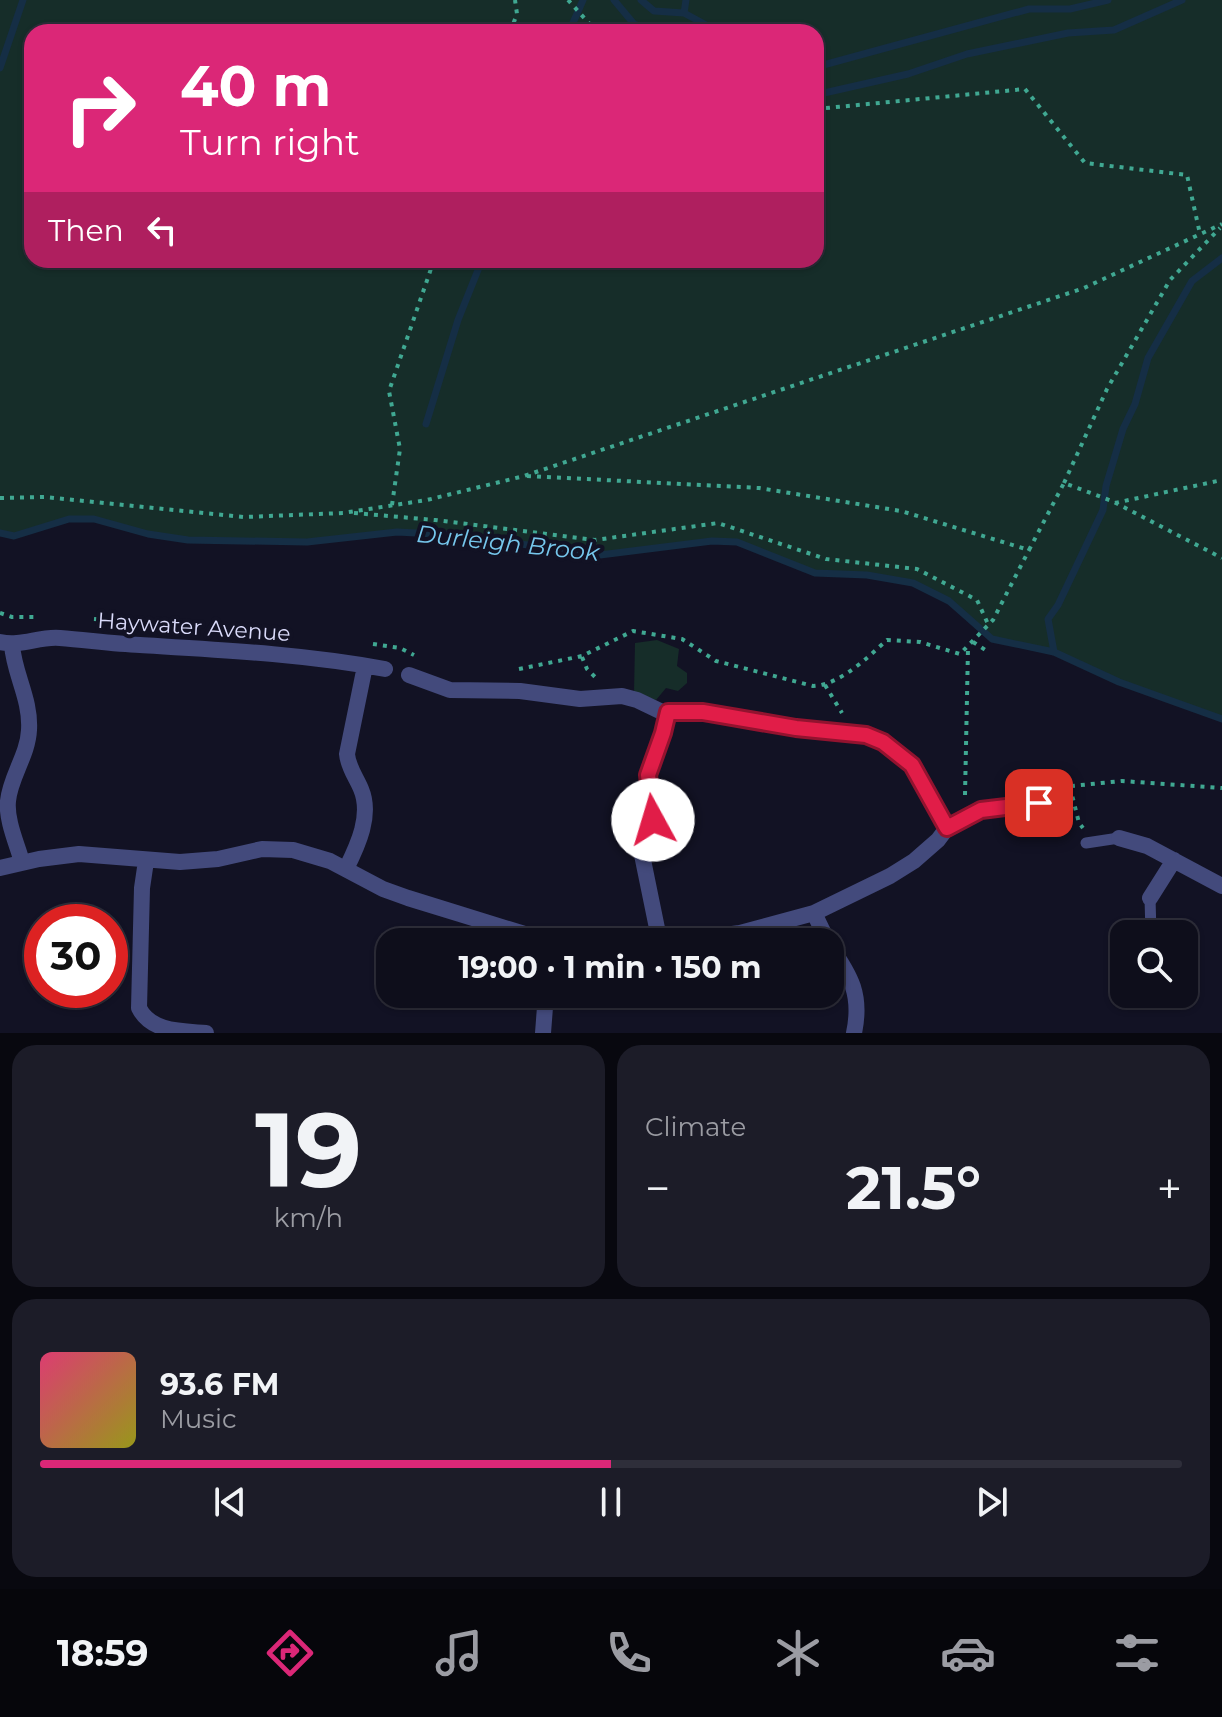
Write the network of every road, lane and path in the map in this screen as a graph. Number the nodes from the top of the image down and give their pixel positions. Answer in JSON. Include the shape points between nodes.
{"nodes":[{"id":1,"x":515,"y":0,"type":"edge"},
{"id":2,"x":569,"y":1,"type":"edge"},
{"id":3,"x":513,"y":24,"type":"edge"},
{"id":4,"x":588,"y":24,"type":"edge"},
{"id":5,"x":824,"y":108,"type":"edge"},
{"id":6,"x":1222,"y":225,"type":"edge"},
{"id":7,"x":1200,"y":234,"type":"junction"},
{"id":8,"x":431,"y":268,"type":"edge"},
{"id":9,"x":524,"y":476,"type":"junction"},
{"id":10,"x":1222,"y":480,"type":"edge"},
{"id":11,"x":1064,"y":483,"type":"junction"},
{"id":12,"x":0,"y":498,"type":"edge"},
{"id":13,"x":1114,"y":503,"type":"junction"},
{"id":14,"x":392,"y":505,"type":"junction"},
{"id":15,"x":343,"y":513,"type":"junction"},
{"id":16,"x":1029,"y":550,"type":"junction"},
{"id":17,"x":1222,"y":558,"type":"edge"},
{"id":18,"x":0,"y":613,"type":"edge"},
{"id":19,"x":43,"y":618,"type":"dead end"},
{"id":20,"x":90,"y":619,"type":"dead end"},
{"id":21,"x":136,"y":623,"type":"dead end"},
{"id":22,"x":988,"y":624,"type":"junction"},
{"id":23,"x":975,"y":640,"type":"junction"},
{"id":24,"x":6,"y":643,"type":"edge"},
{"id":25,"x":371,"y":644,"type":"dead end"},
{"id":26,"x":968,"y":647,"type":"junction"},
{"id":27,"x":987,"y":651,"type":"dead end"},
{"id":28,"x":423,"y":659,"type":"dead end"},
{"id":29,"x":365,"y":666,"type":"junction"},
{"id":30,"x":385,"y":669,"type":"dead end"},
{"id":31,"x":515,"y":670,"type":"dead end"},
{"id":32,"x":409,"y":675,"type":"dead end"},
{"id":33,"x":825,"y":685,"type":"junction"},
{"id":34,"x":668,"y":712,"type":"junction"},
{"id":35,"x":726,"y":716,"type":"joint"},
{"id":36,"x":854,"y":732,"type":"junction"},
{"id":37,"x":923,"y":782,"type":"joint"},
{"id":38,"x":1070,"y":786,"type":"junction"},
{"id":39,"x":1222,"y":788,"type":"edge"},
{"id":40,"x":1039,"y":803,"type":"joint"},
{"id":41,"x":968,"y":817,"type":"junction"},
{"id":42,"x":947,"y":828,"type":"junction"},
{"id":43,"x":1119,"y":838,"type":"joint"},
{"id":44,"x":1090,"y":842,"type":"joint"},
{"id":45,"x":1174,"y":860,"type":"junction"},
{"id":46,"x":146,"y":861,"type":"junction"},
{"id":47,"x":22,"y":862,"type":"junction"},
{"id":48,"x":0,"y":868,"type":"edge"},
{"id":49,"x":346,"y":869,"type":"junction"},
{"id":50,"x":1222,"y":886,"type":"edge"},
{"id":51,"x":1150,"y":898,"type":"joint"},
{"id":52,"x":814,"y":913,"type":"junction"},
{"id":53,"x":1151,"y":920,"type":"edge"},
{"id":54,"x":503,"y":928,"type":"edge"},
{"id":55,"x":657,"y":928,"type":"edge"},
{"id":56,"x":758,"y":928,"type":"edge"},
{"id":57,"x":821,"y":928,"type":"edge"},
{"id":58,"x":844,"y":968,"type":"edge"},
{"id":59,"x":545,"y":1008,"type":"edge"},
{"id":60,"x":206,"y":1033,"type":"edge"},
{"id":61,"x":543,"y":1033,"type":"edge"},
{"id":62,"x":854,"y":1033,"type":"edge"}],
"edges":[{"from":1,"to":3,"type":"path"},
{"from":2,"to":4,"type":"path"},
{"from":5,"to":7,"type":"path","via":[[1025,89],[1085,163],[1187,175]]},
{"from":6,"to":7,"type":"path"},
{"from":6,"to":11,"type":"path","via":[[1170,280],[1107,389]]},
{"from":7,"to":9,"type":"path","via":[[1084,288]]},
{"from":8,"to":14,"type":"path","via":[[389,391],[400,449]]},
{"from":9,"to":14,"type":"path"},
{"from":9,"to":16,"type":"path","via":[[759,488],[901,511]]},
{"from":10,"to":13,"type":"path"},
{"from":11,"to":13,"type":"path"},
{"from":11,"to":16,"type":"path"},
{"from":12,"to":15,"type":"path","via":[[45,497],[244,517]]},
{"from":13,"to":17,"type":"path"},
{"from":14,"to":15,"type":"path"},
{"from":15,"to":22,"type":"path","via":[[595,540],[718,523],[826,559],[917,569],[977,600]]},
{"from":16,"to":22,"type":"path"},
{"from":18,"to":19,"type":"path"},
{"from":20,"to":21,"type":"path"},
{"from":22,"to":23,"type":"path"},
{"from":23,"to":26,"type":"path"},
{"from":23,"to":27,"type":"path"},
{"from":24,"to":29,"type":"street","name":"Haywater Avenue","via":[[50,637],[264,652]]},
{"from":24,"to":47,"type":"street","via":[[25,692],[29,720],[24,756],[8,798]]},
{"from":25,"to":28,"type":"path","via":[[400,648]]},
{"from":26,"to":33,"type":"path","via":[[960,654],[920,642],[887,640]]},
{"from":26,"to":41,"type":"path"},
{"from":29,"to":30,"type":"street","name":"Haywater Avenue"},
{"from":29,"to":49,"type":"street","via":[[347,754],[365,809]]},
{"from":31,"to":33,"type":"path","via":[[582,656],[633,631],[682,639],[716,661]]},
{"from":32,"to":34,"type":"street","via":[[450,690],[580,699],[622,696]]},
{"from":33,"to":36,"type":"path"},
{"from":34,"to":35,"type":"street"},
{"from":34,"to":55,"type":"street","via":[[648,775],[653,820],[641,850]]},
{"from":35,"to":36,"type":"lane"},
{"from":36,"to":37,"type":"lane","via":[[900,754]]},
{"from":37,"to":42,"type":"street"},
{"from":38,"to":39,"type":"path","via":[[1122,781]]},
{"from":38,"to":40,"type":"path","via":[[1037,792]]},
{"from":38,"to":44,"type":"path"},
{"from":40,"to":41,"type":"street","via":[[981,810]]},
{"from":41,"to":42,"type":"street"},
{"from":42,"to":52,"type":"street","via":[[902,868]]},
{"from":43,"to":44,"type":"lane"},
{"from":43,"to":45,"type":"street"},
{"from":45,"to":50,"type":"street"},
{"from":45,"to":51,"type":"street"},
{"from":46,"to":47,"type":"street","via":[[79,854]]},
{"from":46,"to":49,"type":"street","via":[[195,862],[276,849],[313,855]]},
{"from":46,"to":60,"type":"street","via":[[139,1008],[149,1022]]},
{"from":47,"to":48,"type":"street"},
{"from":49,"to":54,"type":"street","via":[[383,889]]},
{"from":51,"to":53,"type":"lane"},
{"from":52,"to":56,"type":"street"},
{"from":52,"to":57,"type":"street"},
{"from":58,"to":62,"type":"street","via":[[858,1000]]},
{"from":59,"to":61,"type":"street"}]}
